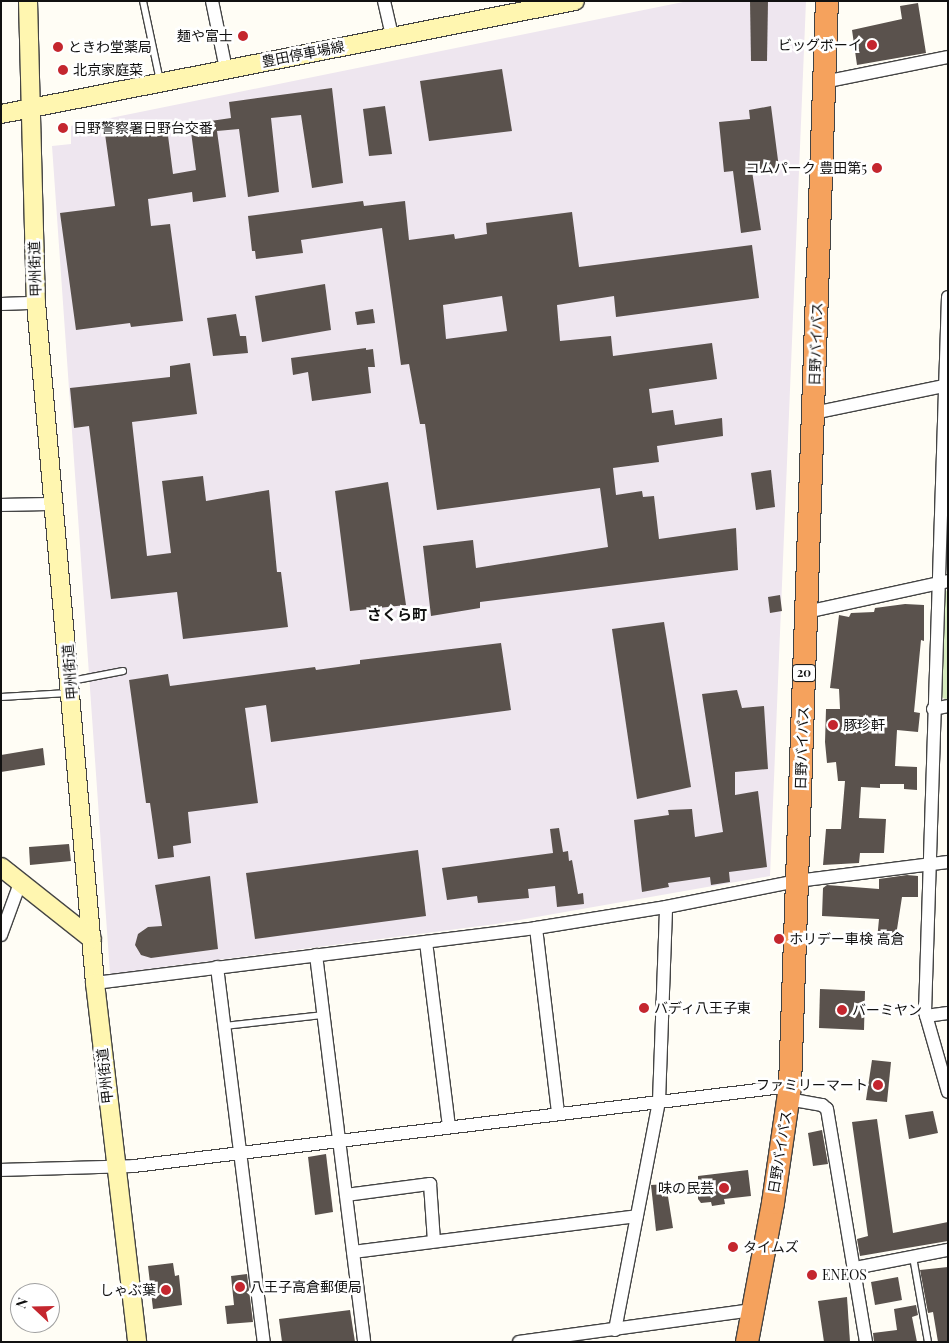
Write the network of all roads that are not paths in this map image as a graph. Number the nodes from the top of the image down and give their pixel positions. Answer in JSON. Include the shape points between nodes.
{"nodes":[{"id":1,"x":28,"y":1,"type":"edge"},
{"id":2,"x":143,"y":1,"type":"edge"},
{"id":3,"x":212,"y":1,"type":"edge"},
{"id":4,"x":384,"y":1,"type":"edge"},
{"id":5,"x":575,"y":1,"type":"edge"},
{"id":6,"x":827,"y":1,"type":"edge"},
{"id":7,"x":392,"y":36,"type":"junction"},
{"id":8,"x":948,"y":57,"type":"edge"},
{"id":9,"x":226,"y":69,"type":"junction"},
{"id":10,"x":161,"y":82,"type":"junction"},
{"id":11,"x":824,"y":82,"type":"junction"},
{"id":12,"x":32,"y":108,"type":"junction"},
{"id":13,"x":1,"y":114,"type":"edge"},
{"id":14,"x":948,"y":297,"type":"edge"},
{"id":15,"x":36,"y":303,"type":"junction"},
{"id":16,"x":1,"y":304,"type":"edge"},
{"id":17,"x":946,"y":386,"type":"edge"},
{"id":18,"x":814,"y":412,"type":"junction"},
{"id":19,"x":945,"y":474,"type":"edge"},
{"id":20,"x":55,"y":504,"type":"junction"},
{"id":21,"x":1,"y":505,"type":"edge"},
{"id":22,"x":943,"y":582,"type":"edge"},
{"id":23,"x":806,"y":612,"type":"junction"},
{"id":24,"x":123,"y":671,"type":"dead end"},
{"id":25,"x":71,"y":687,"type":"junction"},
{"id":26,"x":1,"y":697,"type":"edge"},
{"id":27,"x":948,"y":706,"type":"edge"},
{"id":28,"x":933,"y":710,"type":"junction"},
{"id":29,"x":948,"y":862,"type":"edge"},
{"id":30,"x":928,"y":864,"type":"junction"},
{"id":31,"x":1,"y":867,"type":"edge"},
{"id":32,"x":797,"y":881,"type":"junction"},
{"id":33,"x":20,"y":883,"type":"junction"},
{"id":34,"x":666,"y":907,"type":"junction"},
{"id":35,"x":536,"y":928,"type":"junction"},
{"id":36,"x":1,"y":935,"type":"edge"},
{"id":37,"x":92,"y":940,"type":"junction"},
{"id":38,"x":426,"y":942,"type":"junction"},
{"id":39,"x":316,"y":955,"type":"junction"},
{"id":40,"x":217,"y":967,"type":"junction"},
{"id":41,"x":95,"y":983,"type":"junction"},
{"id":42,"x":948,"y":1013,"type":"edge"},
{"id":43,"x":324,"y":1015,"type":"junction"},
{"id":44,"x":926,"y":1016,"type":"junction"},
{"id":45,"x":225,"y":1026,"type":"junction"},
{"id":46,"x":789,"y":1092,"type":"junction"},
{"id":47,"x":948,"y":1092,"type":"edge"},
{"id":48,"x":659,"y":1101,"type":"junction"},
{"id":49,"x":558,"y":1112,"type":"junction"},
{"id":50,"x":449,"y":1127,"type":"junction"},
{"id":51,"x":339,"y":1140,"type":"junction"},
{"id":52,"x":240,"y":1154,"type":"junction"},
{"id":53,"x":116,"y":1168,"type":"junction"},
{"id":54,"x":1,"y":1170,"type":"edge"},
{"id":55,"x":346,"y":1195,"type":"junction"},
{"id":56,"x":637,"y":1216,"type":"junction"},
{"id":57,"x":434,"y":1241,"type":"junction"},
{"id":58,"x":948,"y":1250,"type":"edge"},
{"id":59,"x":353,"y":1252,"type":"junction"},
{"id":60,"x":913,"y":1257,"type":"junction"},
{"id":61,"x":854,"y":1268,"type":"junction"},
{"id":62,"x":752,"y":1310,"type":"junction"},
{"id":63,"x":615,"y":1330,"type":"junction"},
{"id":64,"x":137,"y":1342,"type":"edge"},
{"id":65,"x":264,"y":1342,"type":"edge"},
{"id":66,"x":364,"y":1342,"type":"edge"},
{"id":67,"x":519,"y":1342,"type":"edge"},
{"id":68,"x":746,"y":1342,"type":"edge"},
{"id":69,"x":866,"y":1342,"type":"edge"},
{"id":70,"x":928,"y":1342,"type":"edge"}],
"edges":[{"from":1,"to":12,"type":"main road","name":"甲州街道"},
{"from":2,"to":10,"type":"lane"},
{"from":3,"to":9,"type":"street"},
{"from":4,"to":7,"type":"street"},
{"from":5,"to":7,"type":"main road","name":"豊田停車場線"},
{"from":6,"to":11,"type":"highway","name":"日野バイパス","number":"20"},
{"from":7,"to":9,"type":"main road","name":"豊田停車場線"},
{"from":8,"to":11,"type":"street"},
{"from":9,"to":10,"type":"main road","name":"豊田停車場線"},
{"from":10,"to":12,"type":"main road","name":"豊田停車場線"},
{"from":11,"to":18,"type":"highway","name":"日野バイパス","number":"20"},
{"from":12,"to":13,"type":"main road","name":"豊田停車場線"},
{"from":12,"to":15,"type":"main road","name":"甲州街道"},
{"from":14,"to":17,"type":"street"},
{"from":15,"to":16,"type":"street"},
{"from":15,"to":20,"type":"main road","name":"甲州街道"},
{"from":17,"to":18,"type":"street"},
{"from":17,"to":19,"type":"street"},
{"from":18,"to":23,"type":"highway","name":"日野バイパス","number":"20"},
{"from":19,"to":22,"type":"street"},
{"from":20,"to":21,"type":"street"},
{"from":20,"to":25,"type":"main road","name":"甲州街道"},
{"from":22,"to":23,"type":"street"},
{"from":22,"to":28,"type":"street"},
{"from":23,"to":32,"type":"highway","name":"日野バイパス","number":"20"},
{"from":24,"to":25,"type":"lane"},
{"from":25,"to":26,"type":"lane"},
{"from":25,"to":37,"type":"main road","name":"甲州街道"},
{"from":27,"to":28,"type":"street"},
{"from":28,"to":30,"type":"street"},
{"from":29,"to":30,"type":"street"},
{"from":30,"to":32,"type":"street"},
{"from":30,"to":44,"type":"street"},
{"from":31,"to":33,"type":"main road"},
{"from":32,"to":34,"type":"street"},
{"from":32,"to":46,"type":"highway","name":"日野バイパス","number":"20"},
{"from":33,"to":36,"type":"street"},
{"from":33,"to":37,"type":"main road"},
{"from":34,"to":35,"type":"street"},
{"from":34,"to":48,"type":"street"},
{"from":35,"to":38,"type":"street"},
{"from":35,"to":49,"type":"street"},
{"from":37,"to":41,"type":"main road","name":"甲州街道"},
{"from":38,"to":39,"type":"street"},
{"from":38,"to":50,"type":"street"},
{"from":39,"to":40,"type":"street"},
{"from":39,"to":43,"type":"street"},
{"from":40,"to":41,"type":"street"},
{"from":40,"to":45,"type":"street"},
{"from":41,"to":53,"type":"main road","name":"甲州街道"},
{"from":42,"to":44,"type":"street"},
{"from":43,"to":45,"type":"lane"},
{"from":43,"to":51,"type":"street"},
{"from":44,"to":47,"type":"street"},
{"from":45,"to":52,"type":"street"},
{"from":46,"to":48,"type":"street"},
{"from":46,"to":61,"type":"street","via":[[827,1109]]},
{"from":46,"to":62,"type":"highway","name":"日野バイパス","number":"20"},
{"from":48,"to":49,"type":"street"},
{"from":48,"to":56,"type":"street"},
{"from":49,"to":50,"type":"street"},
{"from":50,"to":51,"type":"street"},
{"from":51,"to":52,"type":"street"},
{"from":51,"to":55,"type":"street"},
{"from":52,"to":53,"type":"street"},
{"from":52,"to":65,"type":"street"},
{"from":53,"to":54,"type":"street"},
{"from":53,"to":64,"type":"main road","name":"甲州街道"},
{"from":55,"to":57,"type":"street","via":[[430,1184]]},
{"from":55,"to":59,"type":"street"},
{"from":56,"to":57,"type":"street"},
{"from":56,"to":63,"type":"street"},
{"from":57,"to":59,"type":"street"},
{"from":58,"to":60,"type":"street"},
{"from":59,"to":66,"type":"street"},
{"from":60,"to":61,"type":"street"},
{"from":60,"to":70,"type":"lane"},
{"from":61,"to":69,"type":"street"},
{"from":62,"to":63,"type":"street"},
{"from":62,"to":68,"type":"highway","name":"日野バイパス","number":"20"},
{"from":63,"to":67,"type":"street"}]}
